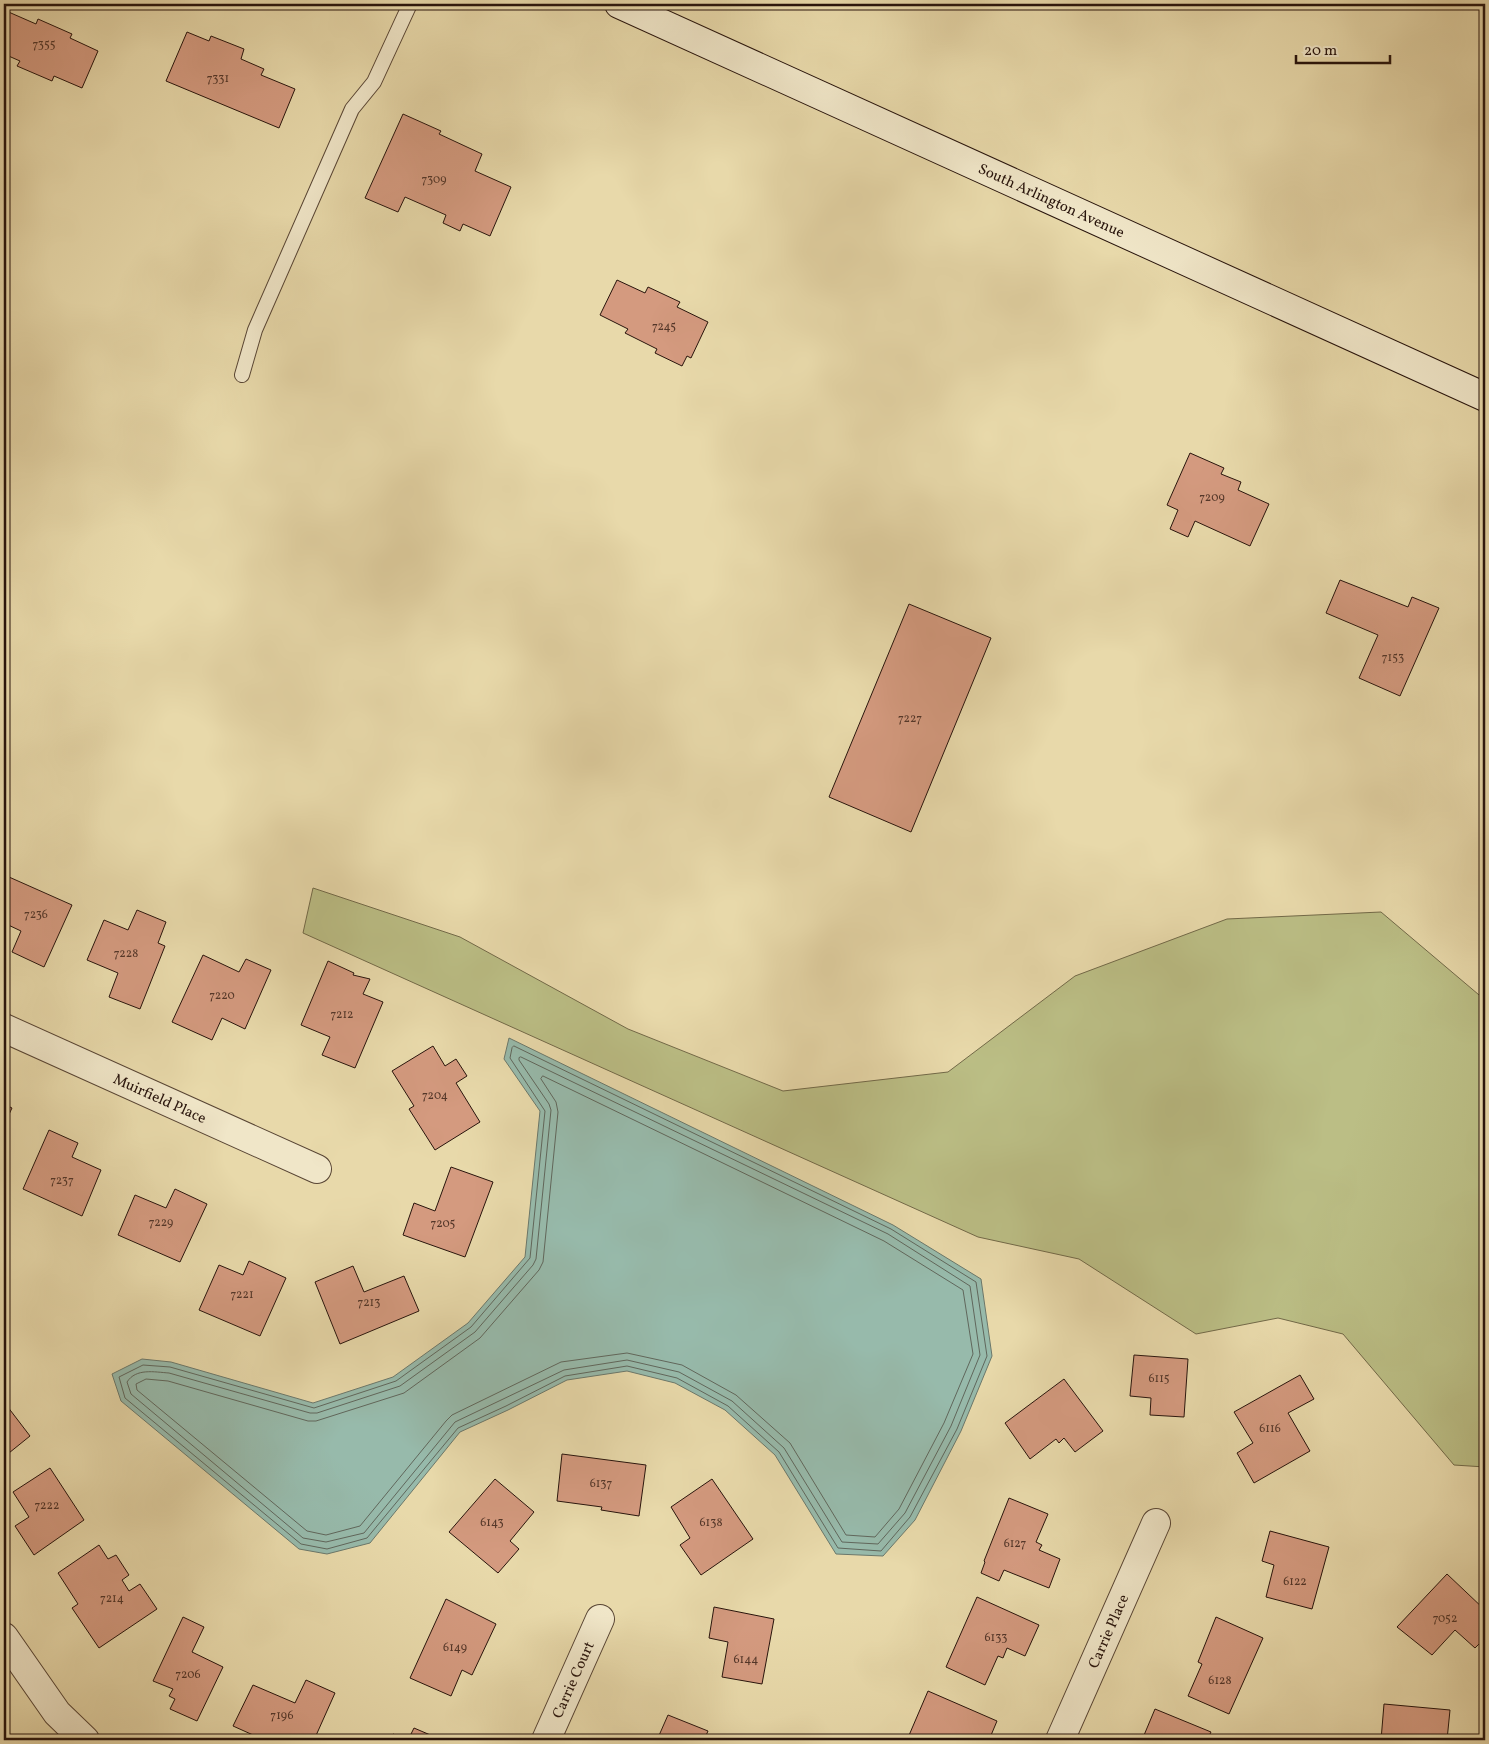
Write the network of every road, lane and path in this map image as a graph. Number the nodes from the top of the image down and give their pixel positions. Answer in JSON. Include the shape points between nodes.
{"nodes":[{"id":1,"x":410,"y":4,"type":"edge"},
{"id":2,"x":619,"y":4,"type":"edge"},
{"id":3,"x":242,"y":375,"type":"dead end"},
{"id":4,"x":1485,"y":397,"type":"edge"},
{"id":5,"x":4,"y":1028,"type":"edge"},
{"id":6,"x":317,"y":1169,"type":"dead end"},
{"id":7,"x":1156,"y":1523,"type":"dead end"},
{"id":8,"x":600,"y":1619,"type":"dead end"},
{"id":9,"x":4,"y":1637,"type":"edge"},
{"id":10,"x":85,"y":1740,"type":"edge"},
{"id":11,"x":546,"y":1740,"type":"edge"},
{"id":12,"x":1060,"y":1740,"type":"edge"}],
"edges":[{"from":1,"to":3,"type":"lane","via":[[374,82],[352,109],[256,330]]},
{"from":2,"to":4,"type":"street","name":"South Arlington Avenue"},
{"from":5,"to":6,"type":"street","name":"Muirfield Place"},
{"from":7,"to":12,"type":"street","name":"Carrie Place"},
{"from":8,"to":11,"type":"street","name":"Carrie Court"},
{"from":9,"to":10,"type":"street","via":[[57,1713]]}]}
